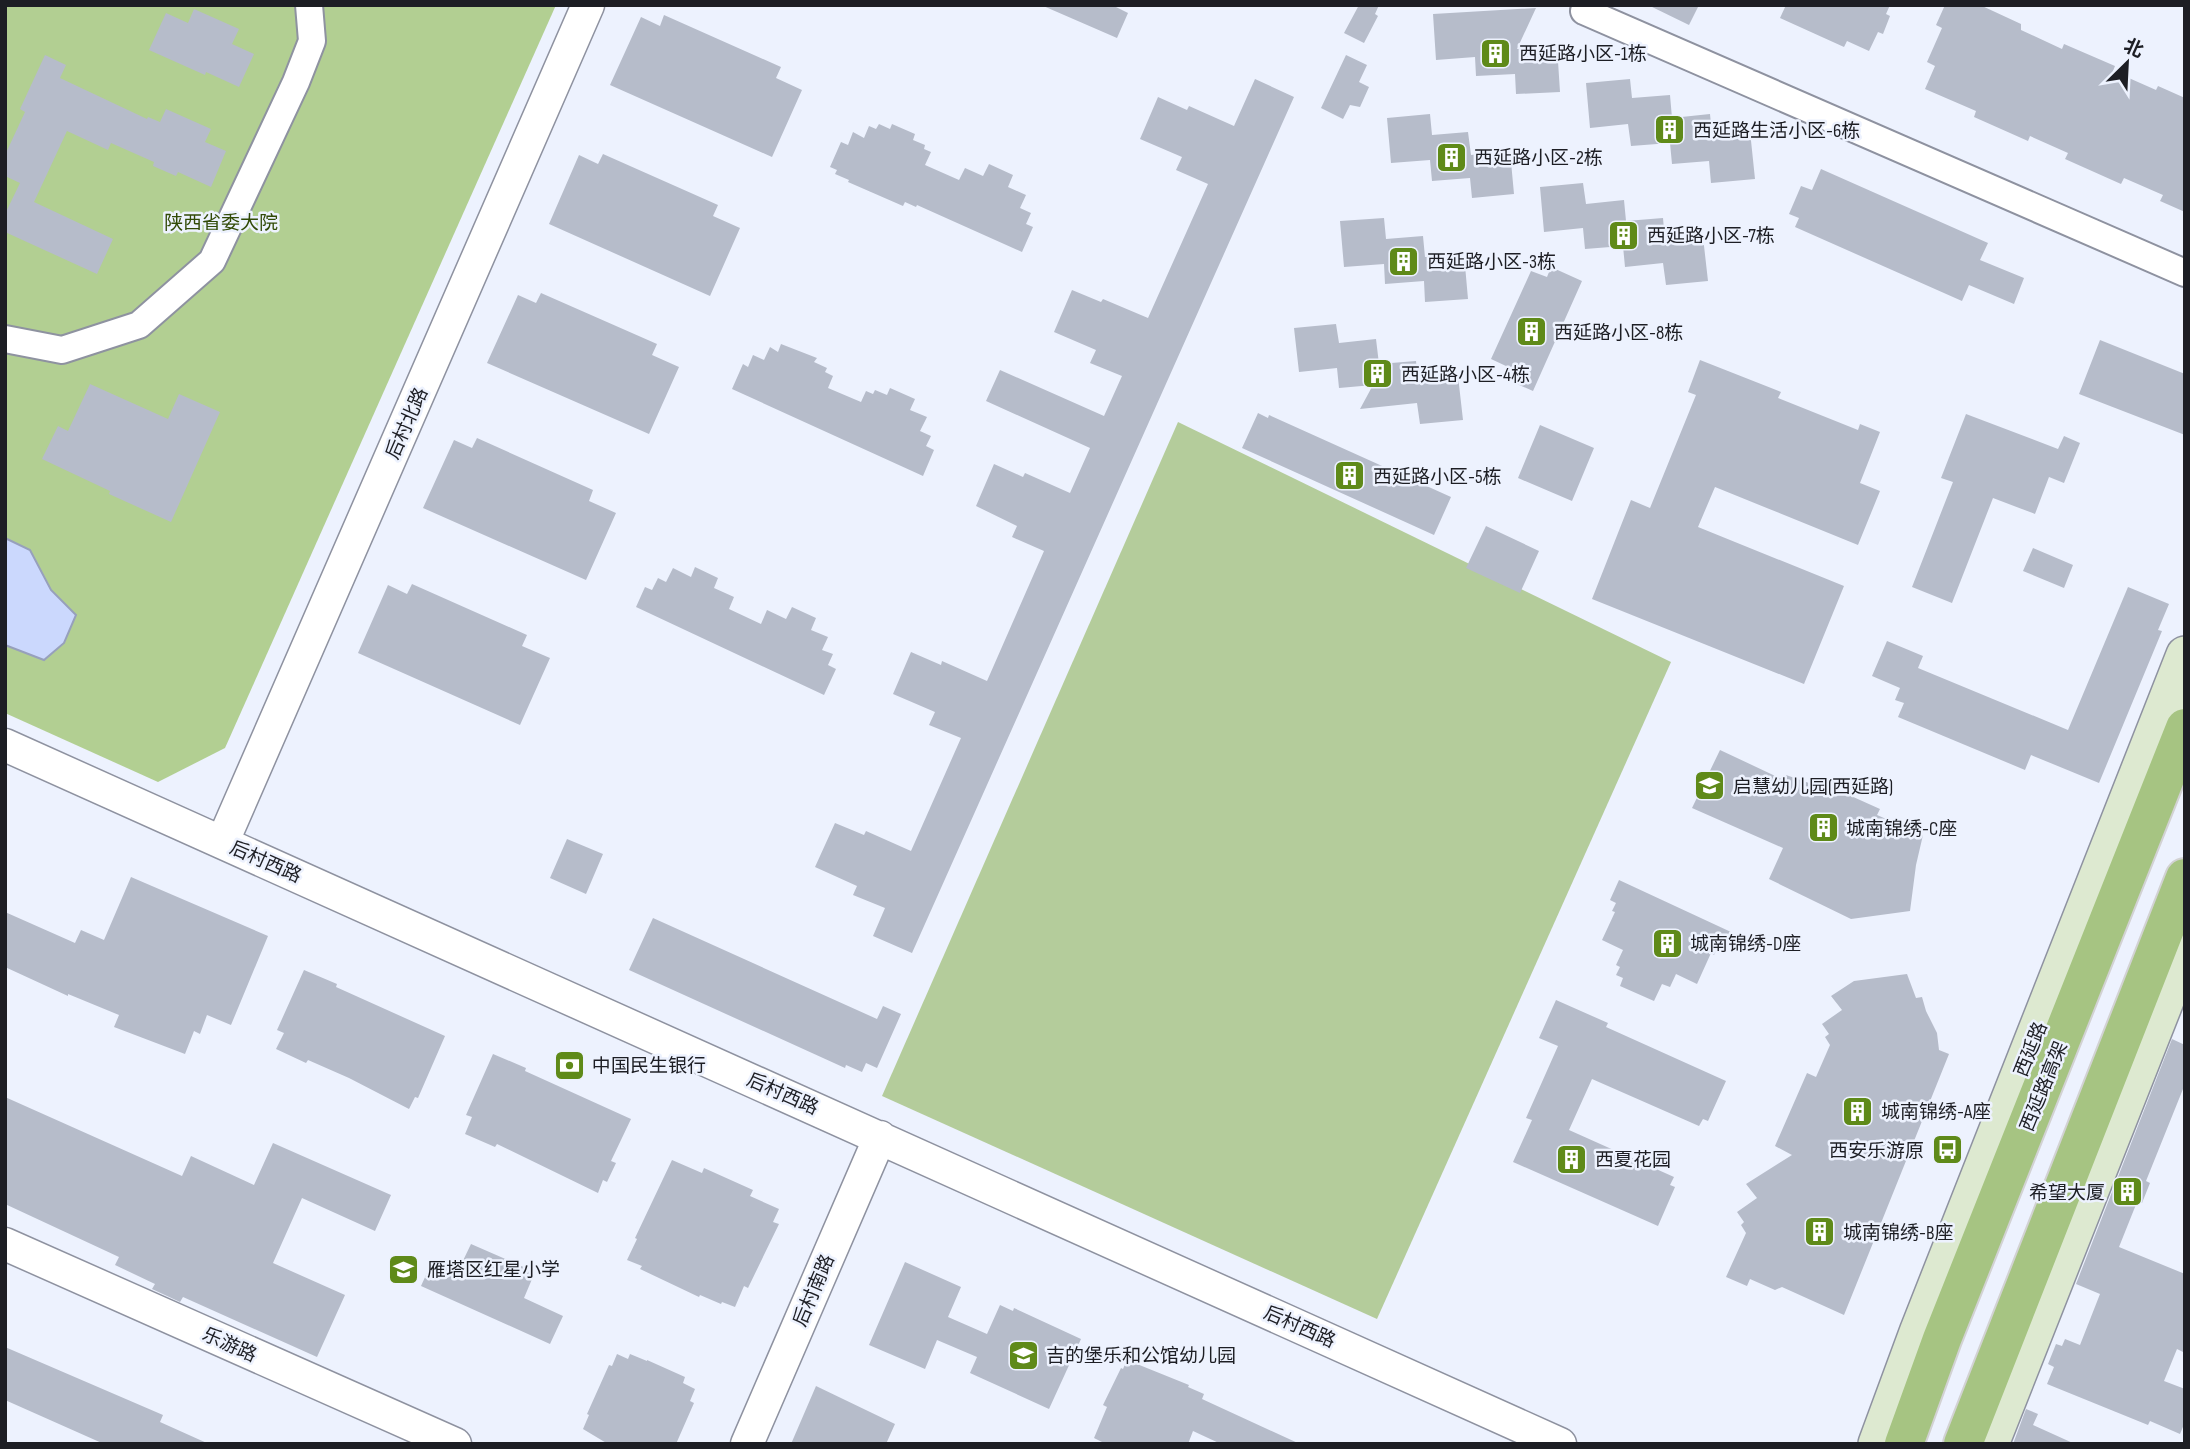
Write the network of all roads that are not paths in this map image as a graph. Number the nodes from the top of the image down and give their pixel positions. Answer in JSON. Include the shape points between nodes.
{"nodes":[{"id":1,"x":309,"y":5,"type":"edge"},
{"id":2,"x":588,"y":5,"type":"edge"},
{"id":3,"x":1587,"y":5,"type":"edge"},
{"id":4,"x":2185,"y":273,"type":"edge"},
{"id":5,"x":5,"y":339,"type":"edge"},
{"id":6,"x":2185,"y":655,"type":"edge"},
{"id":7,"x":2185,"y":728,"type":"edge"},
{"id":8,"x":5,"y":745,"type":"edge"},
{"id":9,"x":223,"y":841,"type":"junction"},
{"id":10,"x":2185,"y":878,"type":"edge"},
{"id":11,"x":2185,"y":950,"type":"edge"},
{"id":12,"x":880,"y":1137,"type":"junction"},
{"id":13,"x":5,"y":1244,"type":"edge"},
{"id":14,"x":455,"y":1444,"type":"edge"},
{"id":15,"x":747,"y":1444,"type":"edge"},
{"id":16,"x":1560,"y":1444,"type":"edge"},
{"id":17,"x":1877,"y":1444,"type":"edge"},
{"id":18,"x":1903,"y":1444,"type":"edge"},
{"id":19,"x":1963,"y":1444,"type":"edge"},
{"id":20,"x":1990,"y":1444,"type":"edge"}],
"edges":[{"from":1,"to":5,"type":"street","via":[[312,41],[212,261],[139,325],[61,350]]},
{"from":2,"to":9,"type":"street","name":"后村北路"},
{"from":3,"to":4,"type":"street","via":[[1584,11]]},
{"from":6,"to":17,"type":"main road","name":"西延路"},
{"from":7,"to":18,"type":"highway","name":"西延路高架"},
{"from":8,"to":9,"type":"street","name":"后村西路"},
{"from":9,"to":12,"type":"street","name":"后村西路"},
{"from":10,"to":19,"type":"highway"},
{"from":11,"to":20,"type":"main road"},
{"from":12,"to":15,"type":"street","name":"后村南路"},
{"from":12,"to":16,"type":"street","name":"后村西路"},
{"from":13,"to":14,"type":"street","name":"乐游路"}]}
